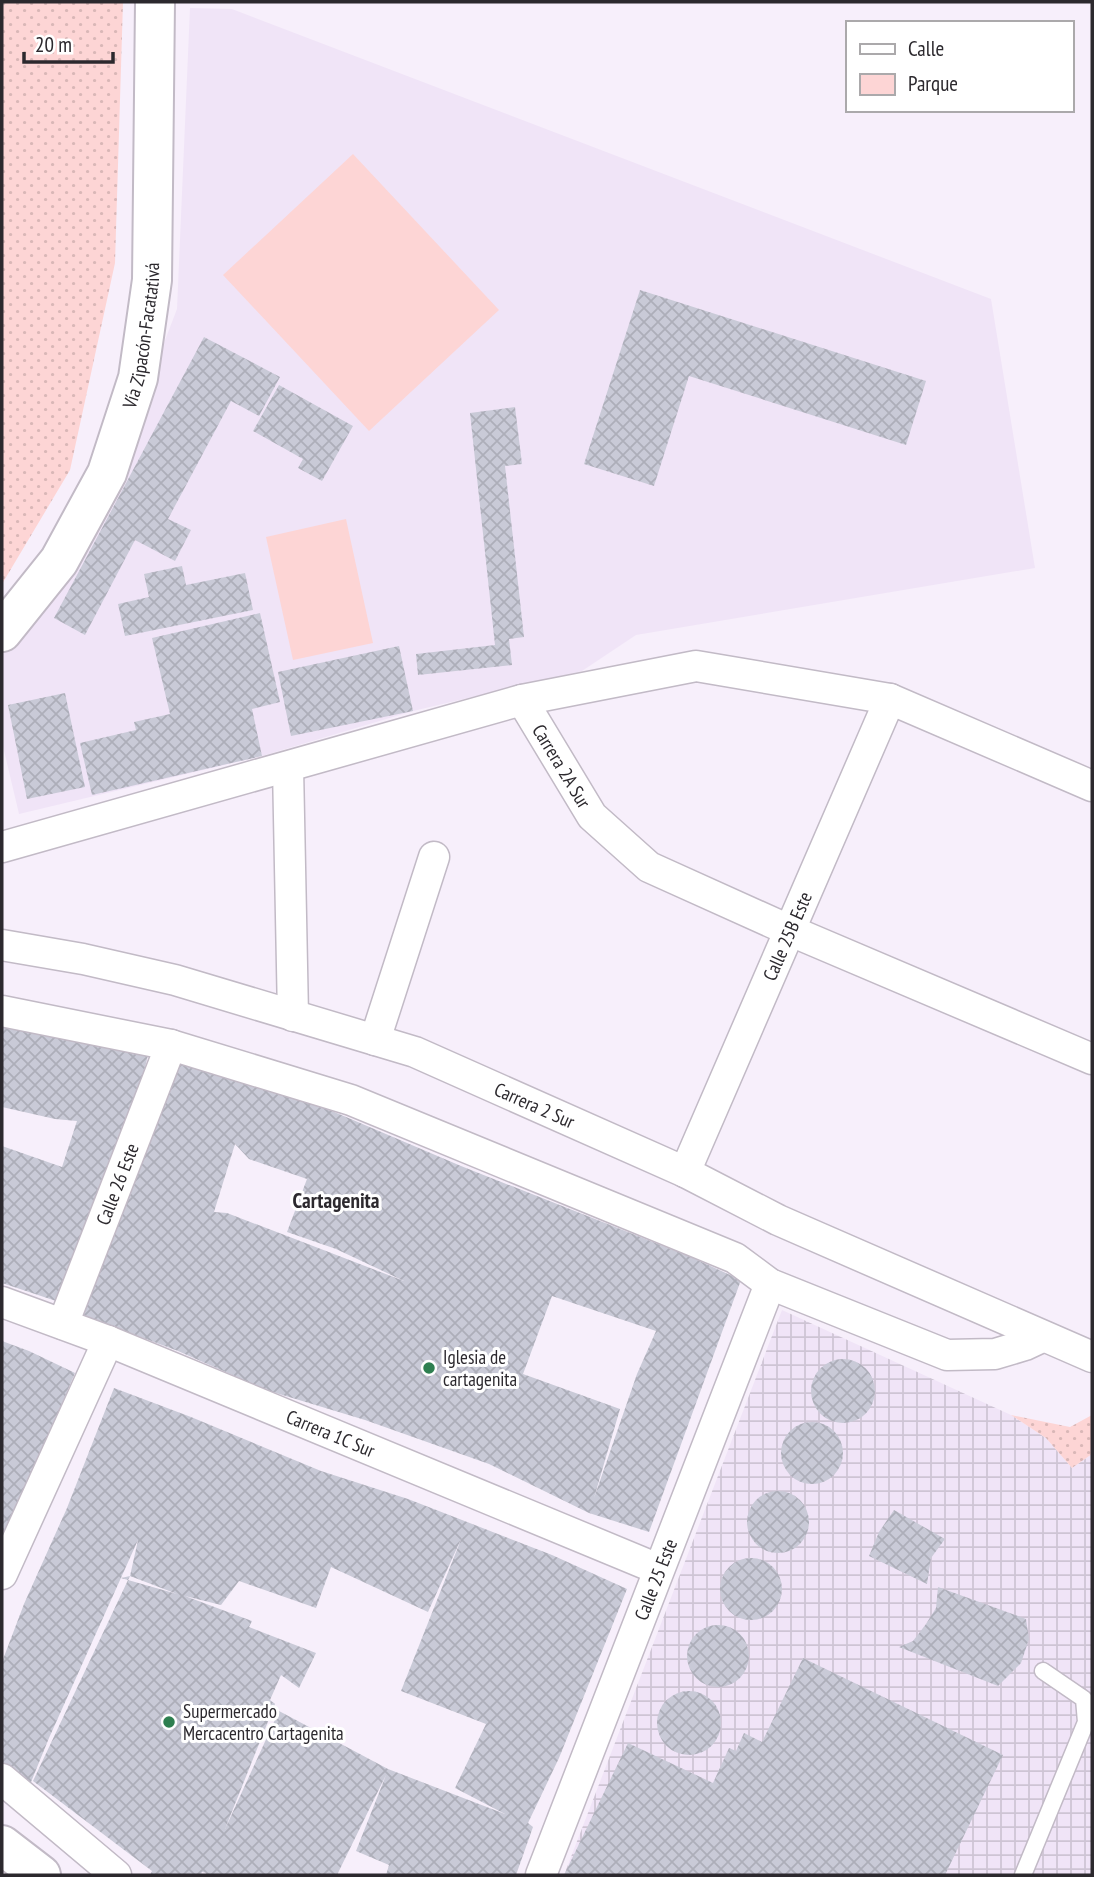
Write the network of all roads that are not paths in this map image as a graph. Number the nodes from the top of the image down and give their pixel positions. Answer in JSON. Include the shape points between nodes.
{"nodes":[{"id":1,"x":156,"y":2,"type":"edge"},
{"id":2,"x":2,"y":632,"type":"edge"},
{"id":3,"x":890,"y":699,"type":"junction"},
{"id":4,"x":522,"y":700,"type":"junction"},
{"id":5,"x":288,"y":766,"type":"junction"},
{"id":6,"x":1092,"y":786,"type":"edge"},
{"id":7,"x":2,"y":847,"type":"edge"},
{"id":8,"x":434,"y":858,"type":"dead end"},
{"id":9,"x":791,"y":931,"type":"junction"},
{"id":10,"x":2,"y":946,"type":"edge"},
{"id":11,"x":2,"y":1011,"type":"edge"},
{"id":12,"x":293,"y":1016,"type":"junction"},
{"id":13,"x":375,"y":1040,"type":"junction"},
{"id":14,"x":171,"y":1045,"type":"junction"},
{"id":15,"x":1092,"y":1059,"type":"edge"},
{"id":16,"x":685,"y":1171,"type":"junction"},
{"id":17,"x":770,"y":1284,"type":"junction"},
{"id":18,"x":2,"y":1302,"type":"edge"},
{"id":19,"x":63,"y":1324,"type":"junction"},
{"id":20,"x":1042,"y":1337,"type":"junction"},
{"id":21,"x":108,"y":1341,"type":"junction"},
{"id":22,"x":1092,"y":1357,"type":"edge"},
{"id":23,"x":658,"y":1569,"type":"junction"},
{"id":24,"x":2,"y":1574,"type":"edge"},
{"id":25,"x":1043,"y":1671,"type":"dead end"},
{"id":26,"x":2,"y":1779,"type":"edge"},
{"id":27,"x":2,"y":1844,"type":"edge"},
{"id":28,"x":41,"y":1875,"type":"edge"},
{"id":29,"x":116,"y":1875,"type":"edge"},
{"id":30,"x":541,"y":1875,"type":"edge"},
{"id":31,"x":1023,"y":1875,"type":"edge"}],
"edges":[{"from":1,"to":2,"type":"main road","name":"Vía Zipacón-Facatativá","via":[[152,279],[138,379],[107,473],[59,561]]},
{"from":3,"to":4,"type":"street","via":[[696,666]]},
{"from":3,"to":6,"type":"street"},
{"from":3,"to":9,"type":"street","name":"Calle 25B Este"},
{"from":4,"to":5,"type":"street"},
{"from":4,"to":9,"type":"street","name":"Carrera 2A Sur","via":[[592,816],[649,867]]},
{"from":5,"to":7,"type":"street"},
{"from":5,"to":12,"type":"street"},
{"from":8,"to":13,"type":"street"},
{"from":9,"to":15,"type":"street","name":"Carrera 2A Sur"},
{"from":9,"to":16,"type":"street","name":"Calle 25B Este"},
{"from":10,"to":12,"type":"street","name":"Carrera 2 Sur","via":[[175,980]]},
{"from":11,"to":14,"type":"street"},
{"from":12,"to":13,"type":"street","name":"Carrera 2 Sur"},
{"from":13,"to":16,"type":"street","name":"Carrera 2 Sur","via":[[415,1052]]},
{"from":14,"to":17,"type":"street","via":[[351,1100],[735,1258]]},
{"from":14,"to":19,"type":"street","name":"Calle 26 Este"},
{"from":16,"to":20,"type":"street","name":"Carrera 2 Sur","via":[[778,1220]]},
{"from":17,"to":20,"type":"street","via":[[947,1355],[995,1354]]},
{"from":17,"to":23,"type":"street","name":"Calle 25 Este"},
{"from":18,"to":19,"type":"street","name":"Carrera 1C Sur"},
{"from":19,"to":21,"type":"street","name":"Carrera 1C Sur"},
{"from":20,"to":22,"type":"street","name":"Carrera 2 Sur"},
{"from":21,"to":23,"type":"street","name":"Carrera 1C Sur"},
{"from":21,"to":24,"type":"street"},
{"from":23,"to":30,"type":"street","name":"Calle 25 Este"},
{"from":25,"to":31,"type":"lane","via":[[1084,1699],[1086,1722]]},
{"from":26,"to":29,"type":"street"},
{"from":27,"to":28,"type":"main road"}]}
